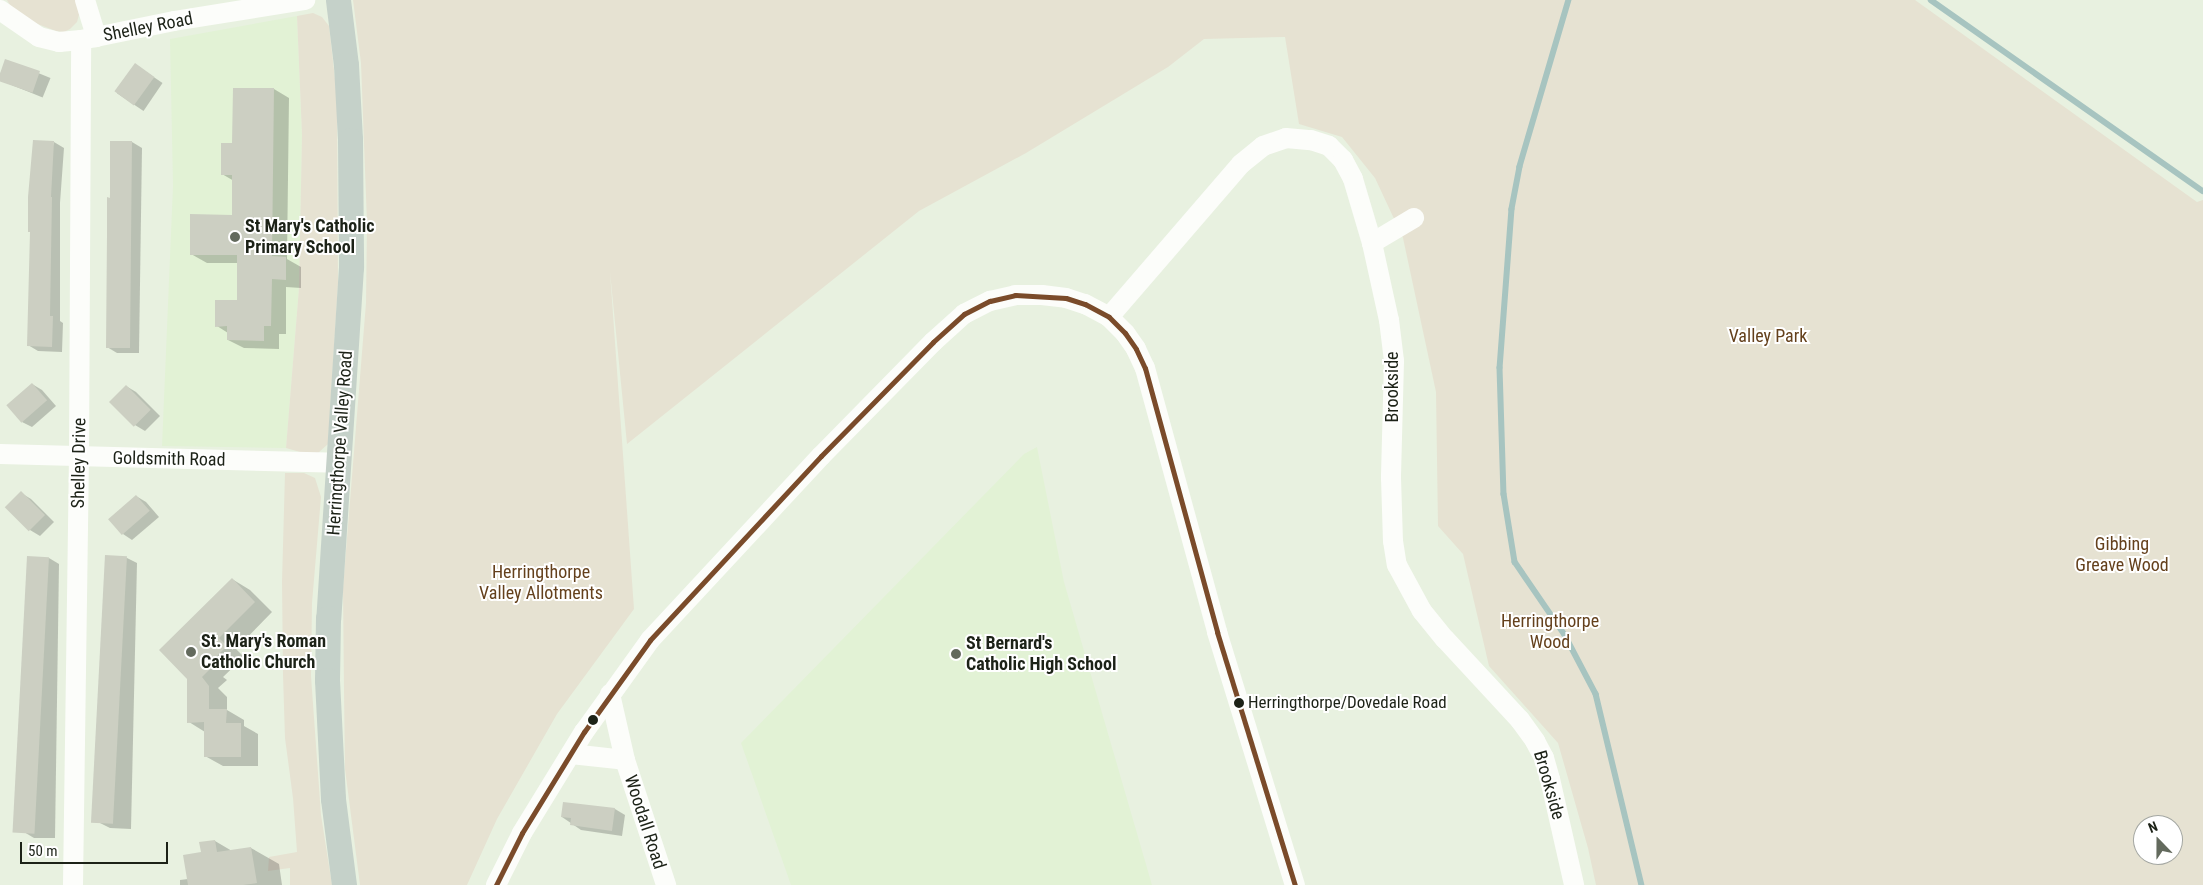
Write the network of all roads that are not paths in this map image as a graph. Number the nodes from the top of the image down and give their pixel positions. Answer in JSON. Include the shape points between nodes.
{"nodes":[{"id":1,"x":84,"y":0,"type":"edge"},
{"id":2,"x":305,"y":0,"type":"edge"},
{"id":3,"x":338,"y":0,"type":"edge"},
{"id":4,"x":0,"y":10,"type":"edge"},
{"id":5,"x":89,"y":39,"type":"junction"},
{"id":6,"x":1414,"y":218,"type":"dead end"},
{"id":7,"x":1372,"y":243,"type":"junction"},
{"id":8,"x":1109,"y":318,"type":"junction"},
{"id":9,"x":0,"y":454,"type":"edge"},
{"id":10,"x":79,"y":457,"type":"junction"},
{"id":11,"x":338,"y":463,"type":"junction"},
{"id":12,"x":610,"y":694,"type":"junction"},
{"id":13,"x":571,"y":754,"type":"junction"},
{"id":14,"x":625,"y":760,"type":"junction"},
{"id":15,"x":72,"y":885,"type":"edge"},
{"id":16,"x":344,"y":885,"type":"edge"},
{"id":17,"x":496,"y":885,"type":"edge"},
{"id":18,"x":666,"y":885,"type":"edge"},
{"id":19,"x":1295,"y":885,"type":"edge"},
{"id":20,"x":1574,"y":885,"type":"edge"}],
"edges":[{"from":1,"to":5,"type":"street","name":"Shelley Drive"},
{"from":2,"to":5,"type":"street","name":"Shelley Road","via":[[174,21]]},
{"from":3,"to":11,"type":"main road","name":"Herringthorpe Valley Road","via":[[346,65],[351,197],[348,334]]},
{"from":4,"to":5,"type":"street","name":"Shelley Road","via":[[38,37],[59,42]]},
{"from":5,"to":10,"type":"street","name":"Shelley Drive"},
{"from":6,"to":7,"type":"street"},
{"from":7,"to":8,"type":"street","name":"Brookside","via":[[1353,179],[1343,160],[1329,146],[1311,140],[1286,138],[1263,146],[1241,164]]},
{"from":7,"to":20,"type":"street","name":"Brookside","via":[[1389,320],[1394,361],[1391,478],[1397,565],[1422,611],[1535,741],[1550,778]]},
{"from":8,"to":12,"type":"street","via":[[1085,304],[1042,295],[1015,295],[964,314],[933,342],[755,527],[650,640]]},
{"from":8,"to":19,"type":"street","via":[[1125,333],[1145,368],[1217,632]]},
{"from":9,"to":10,"type":"street","name":"Goldsmith Road"},
{"from":10,"to":11,"type":"street","name":"Goldsmith Road"},
{"from":10,"to":15,"type":"street","name":"Shelley Drive"},
{"from":11,"to":16,"type":"main road","name":"Herringthorpe Valley Road","via":[[327,680],[333,799]]},
{"from":12,"to":13,"type":"street"},
{"from":12,"to":14,"type":"street","name":"Woodall Road"},
{"from":13,"to":14,"type":"street","name":"Woodall Road"},
{"from":13,"to":17,"type":"street","via":[[522,833]]},
{"from":14,"to":18,"type":"street","name":"Woodall Road"}]}
